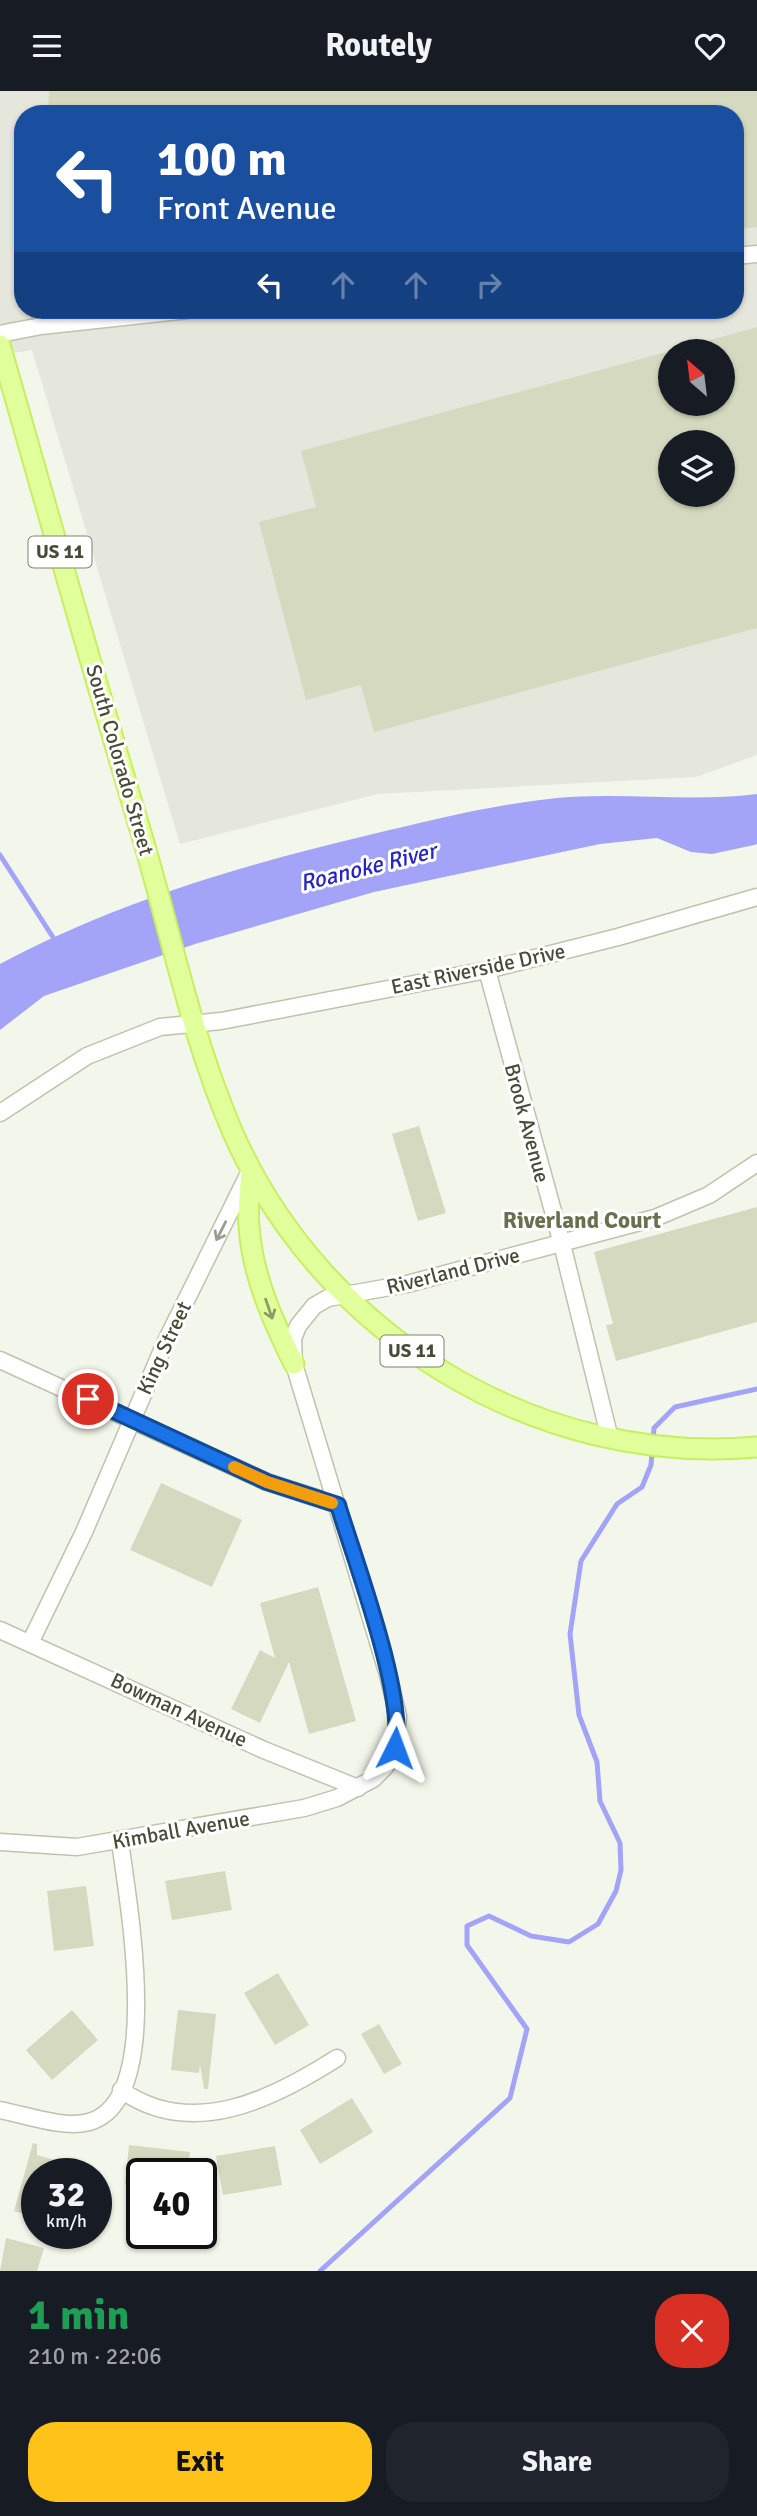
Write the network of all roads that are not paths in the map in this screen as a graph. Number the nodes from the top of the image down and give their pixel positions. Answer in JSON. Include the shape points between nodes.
{"nodes":[{"id":1,"x":105,"y":319,"type":"edge"},
{"id":2,"x":0,"y":334,"type":"edge"},
{"id":3,"x":0,"y":345,"type":"edge"},
{"id":4,"x":757,"y":897,"type":"edge"},
{"id":5,"x":487,"y":970,"type":"junction"},
{"id":6,"x":196,"y":1021,"type":"junction"},
{"id":7,"x":0,"y":1113,"type":"edge"},
{"id":8,"x":757,"y":1163,"type":"edge"},
{"id":9,"x":251,"y":1170,"type":"junction"},
{"id":10,"x":562,"y":1244,"type":"junction"},
{"id":11,"x":341,"y":1294,"type":"junction"},
{"id":12,"x":0,"y":1360,"type":"edge"},
{"id":13,"x":294,"y":1364,"type":"junction"},
{"id":14,"x":132,"y":1419,"type":"junction"},
{"id":15,"x":610,"y":1439,"type":"junction"},
{"id":16,"x":757,"y":1447,"type":"edge"},
{"id":17,"x":338,"y":1505,"type":"junction"},
{"id":18,"x":0,"y":1630,"type":"edge"},
{"id":19,"x":30,"y":1643,"type":"junction"},
{"id":20,"x":358,"y":1788,"type":"junction"},
{"id":21,"x":120,"y":1841,"type":"junction"},
{"id":22,"x":0,"y":1842,"type":"edge"},
{"id":23,"x":337,"y":2057,"type":"dead end"},
{"id":24,"x":121,"y":2090,"type":"junction"},
{"id":25,"x":0,"y":2110,"type":"edge"}],
"edges":[{"from":1,"to":2,"type":"street"},
{"from":3,"to":6,"type":"main road","name":"South Colorado Street","number":"US 11"},
{"from":4,"to":5,"type":"street","name":"East Riverside Drive"},
{"from":5,"to":6,"type":"street","name":"East Riverside Drive","via":[[221,1021]]},
{"from":5,"to":10,"type":"street","name":"Brook Avenue"},
{"from":6,"to":7,"type":"street","name":"East Riverside Drive","via":[[131,1036],[87,1056]]},
{"from":6,"to":9,"type":"main road","name":"South Colorado Street","number":"US 11","via":[[216,1090]]},
{"from":8,"to":10,"type":"street","name":"Riverland Drive","via":[[686,1207]]},
{"from":9,"to":11,"type":"main road","number":"US 11","via":[[298,1244]]},
{"from":9,"to":13,"type":"main road","one_way":true,"via":[[249,1226],[257,1269],[270,1314]]},
{"from":9,"to":14,"type":"street","name":"King Street","one_way":true},
{"from":10,"to":11,"type":"street","name":"Riverland Drive","via":[[407,1284]]},
{"from":10,"to":15,"type":"street","name":"Brook Avenue"},
{"from":11,"to":13,"type":"street","via":[[304,1316],[293,1339]]},
{"from":11,"to":15,"type":"main road","number":"US 11","via":[[373,1322],[461,1382],[547,1421]]},
{"from":12,"to":14,"type":"street"},
{"from":13,"to":17,"type":"street"},
{"from":14,"to":17,"type":"street","via":[[267,1482]]},
{"from":14,"to":19,"type":"street","name":"King Street"},
{"from":15,"to":16,"type":"main road","number":"US 11","via":[[666,1448]]},
{"from":17,"to":20,"type":"street","via":[[398,1716],[389,1761]]},
{"from":18,"to":19,"type":"street","name":"Bowman Avenue"},
{"from":19,"to":20,"type":"street","name":"Bowman Avenue"},
{"from":20,"to":21,"type":"street","name":"Kimball Avenue","via":[[304,1808]]},
{"from":21,"to":22,"type":"street","name":"Kimball Avenue","via":[[47,1848]]},
{"from":21,"to":24,"type":"street","via":[[138,2007]]},
{"from":23,"to":24,"type":"street","via":[[271,2094],[212,2112],[191,2115],[156,2110]]},
{"from":24,"to":25,"type":"street","via":[[112,2108],[86,2123]]}]}
